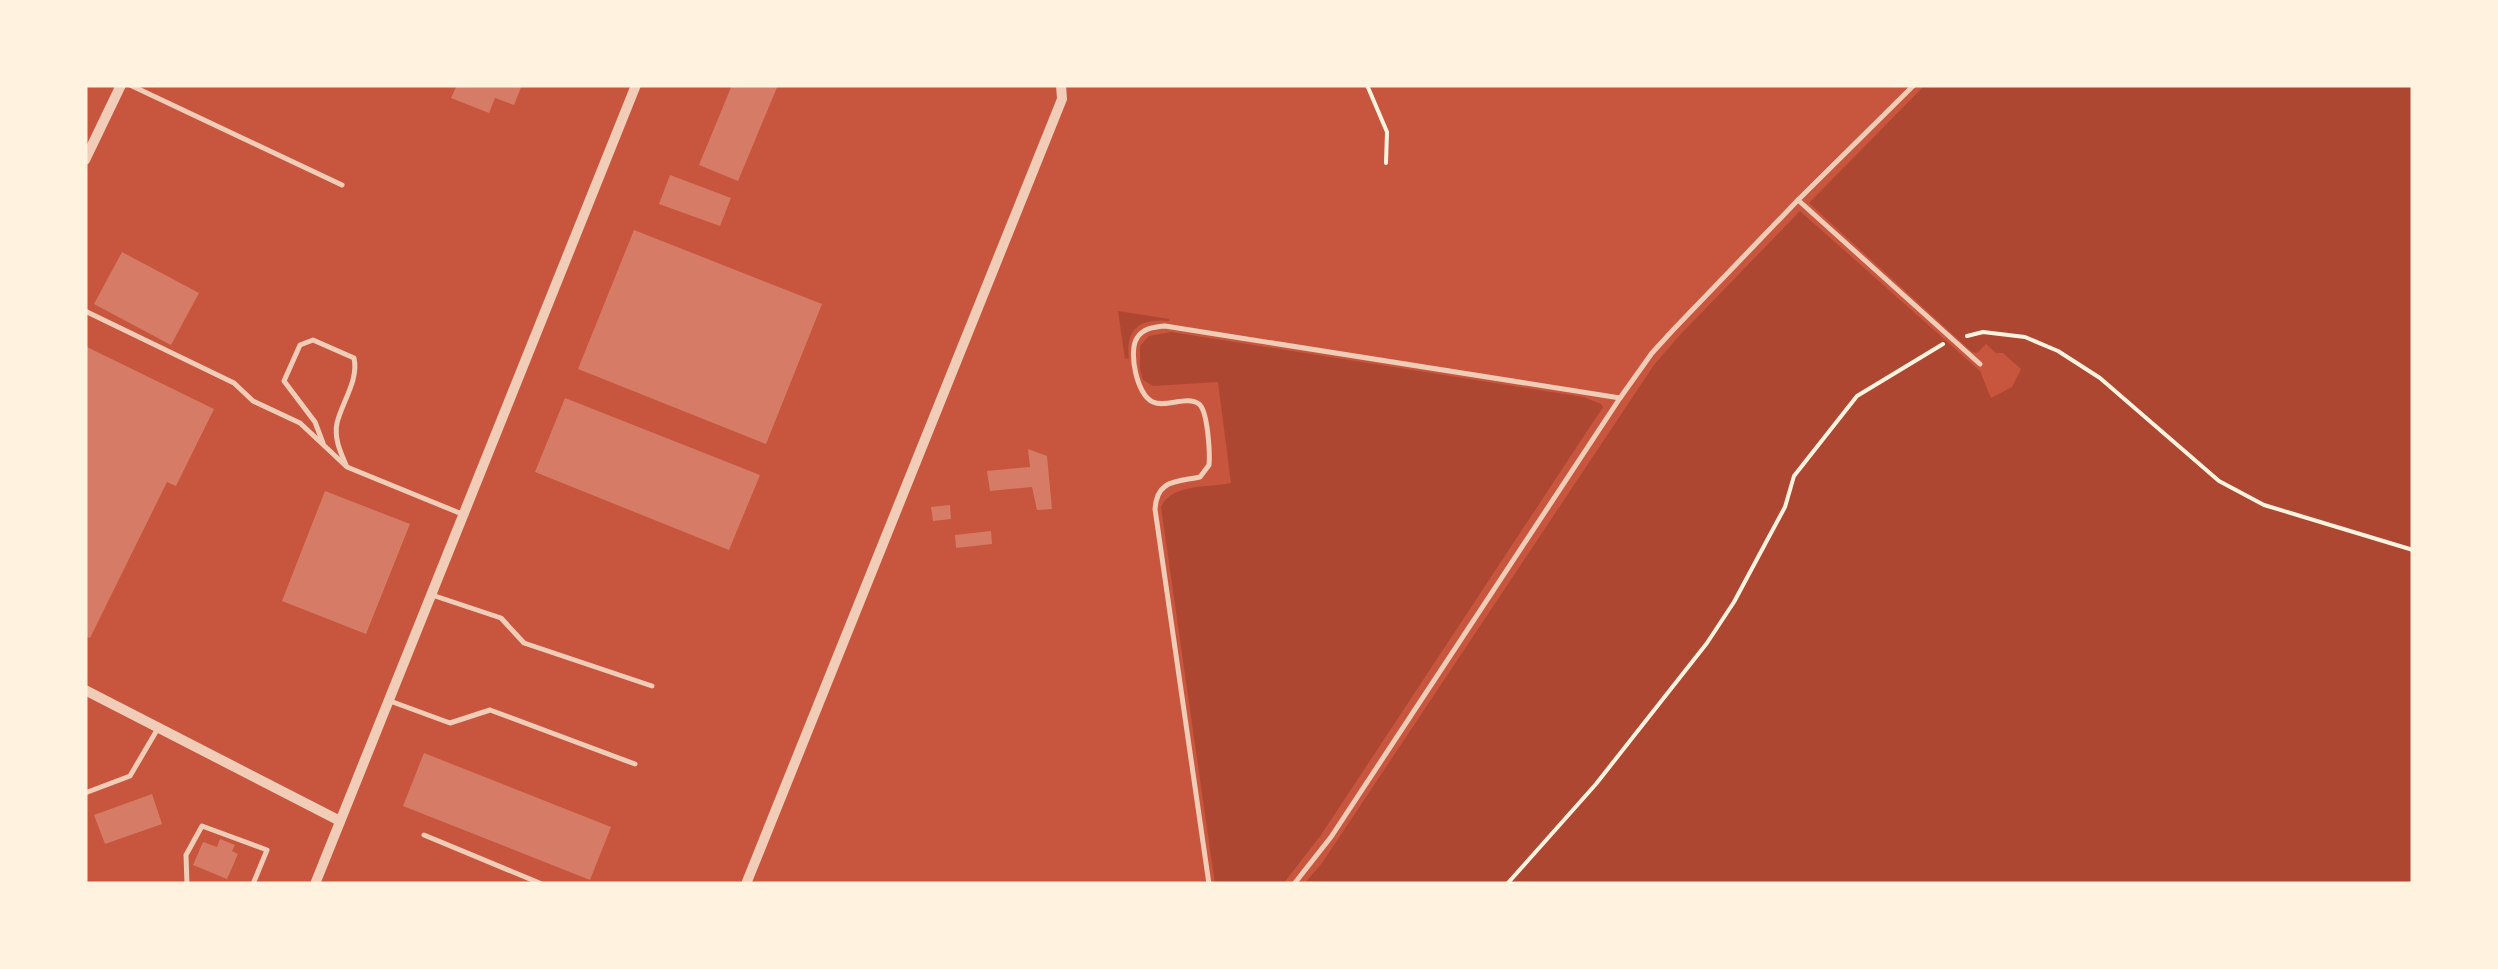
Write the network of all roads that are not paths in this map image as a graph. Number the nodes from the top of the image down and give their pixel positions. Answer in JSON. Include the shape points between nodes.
{"nodes":[{"id":1,"x":121,"y":85,"type":"edge"},
{"id":2,"x":130,"y":85,"type":"edge"},
{"id":3,"x":636,"y":85,"type":"edge"},
{"id":4,"x":1061,"y":85,"type":"edge"},
{"id":5,"x":1914,"y":85,"type":"edge"},
{"id":6,"x":85,"y":160,"type":"edge"},
{"id":7,"x":342,"y":185,"type":"dead end"},
{"id":8,"x":1798,"y":200,"type":"junction"},
{"id":9,"x":85,"y":312,"type":"edge"},
{"id":10,"x":1980,"y":364,"type":"dead end"},
{"id":11,"x":1620,"y":398,"type":"junction"},
{"id":12,"x":324,"y":446,"type":"junction"},
{"id":13,"x":347,"y":467,"type":"junction"},
{"id":14,"x":464,"y":515,"type":"junction"},
{"id":15,"x":432,"y":595,"type":"junction"},
{"id":16,"x":652,"y":686,"type":"dead end"},
{"id":17,"x":85,"y":690,"type":"edge"},
{"id":18,"x":390,"y":702,"type":"junction"},
{"id":19,"x":158,"y":728,"type":"junction"},
{"id":20,"x":635,"y":764,"type":"dead end"},
{"id":21,"x":85,"y":793,"type":"edge"},
{"id":22,"x":340,"y":821,"type":"junction"},
{"id":23,"x":424,"y":835,"type":"dead end"},
{"id":24,"x":186,"y":884,"type":"edge"},
{"id":25,"x":254,"y":884,"type":"edge"},
{"id":26,"x":315,"y":884,"type":"edge"},
{"id":27,"x":542,"y":884,"type":"edge"},
{"id":28,"x":746,"y":884,"type":"edge"},
{"id":29,"x":1210,"y":884,"type":"edge"},
{"id":30,"x":1294,"y":884,"type":"edge"}],
"edges":[{"from":1,"to":6,"type":"street"},
{"from":2,"to":7,"type":"lane"},
{"from":3,"to":14,"type":"street"},
{"from":4,"to":28,"type":"street","via":[[1062,99]]},
{"from":5,"to":8,"type":"lane"},
{"from":8,"to":10,"type":"lane"},
{"from":8,"to":11,"type":"lane","via":[[1652,353]]},
{"from":9,"to":12,"type":"lane","via":[[234,383],[254,401],[300,423]]},
{"from":11,"to":29,"type":"lane","via":[[1165,326],[1138,335],[1134,353],[1144,397],[1161,404],[1198,403],[1204,412],[1209,465],[1200,477],[1163,487],[1155,508]]},
{"from":11,"to":30,"type":"lane"},
{"from":12,"to":13,"type":"lane"},
{"from":12,"to":13,"type":"lane","via":[[284,380],[300,344],[313,340],[354,358],[336,427]]},
{"from":13,"to":14,"type":"lane"},
{"from":14,"to":15,"type":"street"},
{"from":15,"to":16,"type":"lane","via":[[501,618],[524,642]]},
{"from":15,"to":18,"type":"street"},
{"from":17,"to":19,"type":"street"},
{"from":18,"to":20,"type":"lane","via":[[450,722],[490,710]]},
{"from":18,"to":22,"type":"street"},
{"from":19,"to":21,"type":"lane","via":[[130,776]]},
{"from":19,"to":22,"type":"street"},
{"from":22,"to":26,"type":"street"},
{"from":23,"to":27,"type":"lane"},
{"from":24,"to":25,"type":"lane","via":[[186,855],[202,826],[268,850]]}]}
